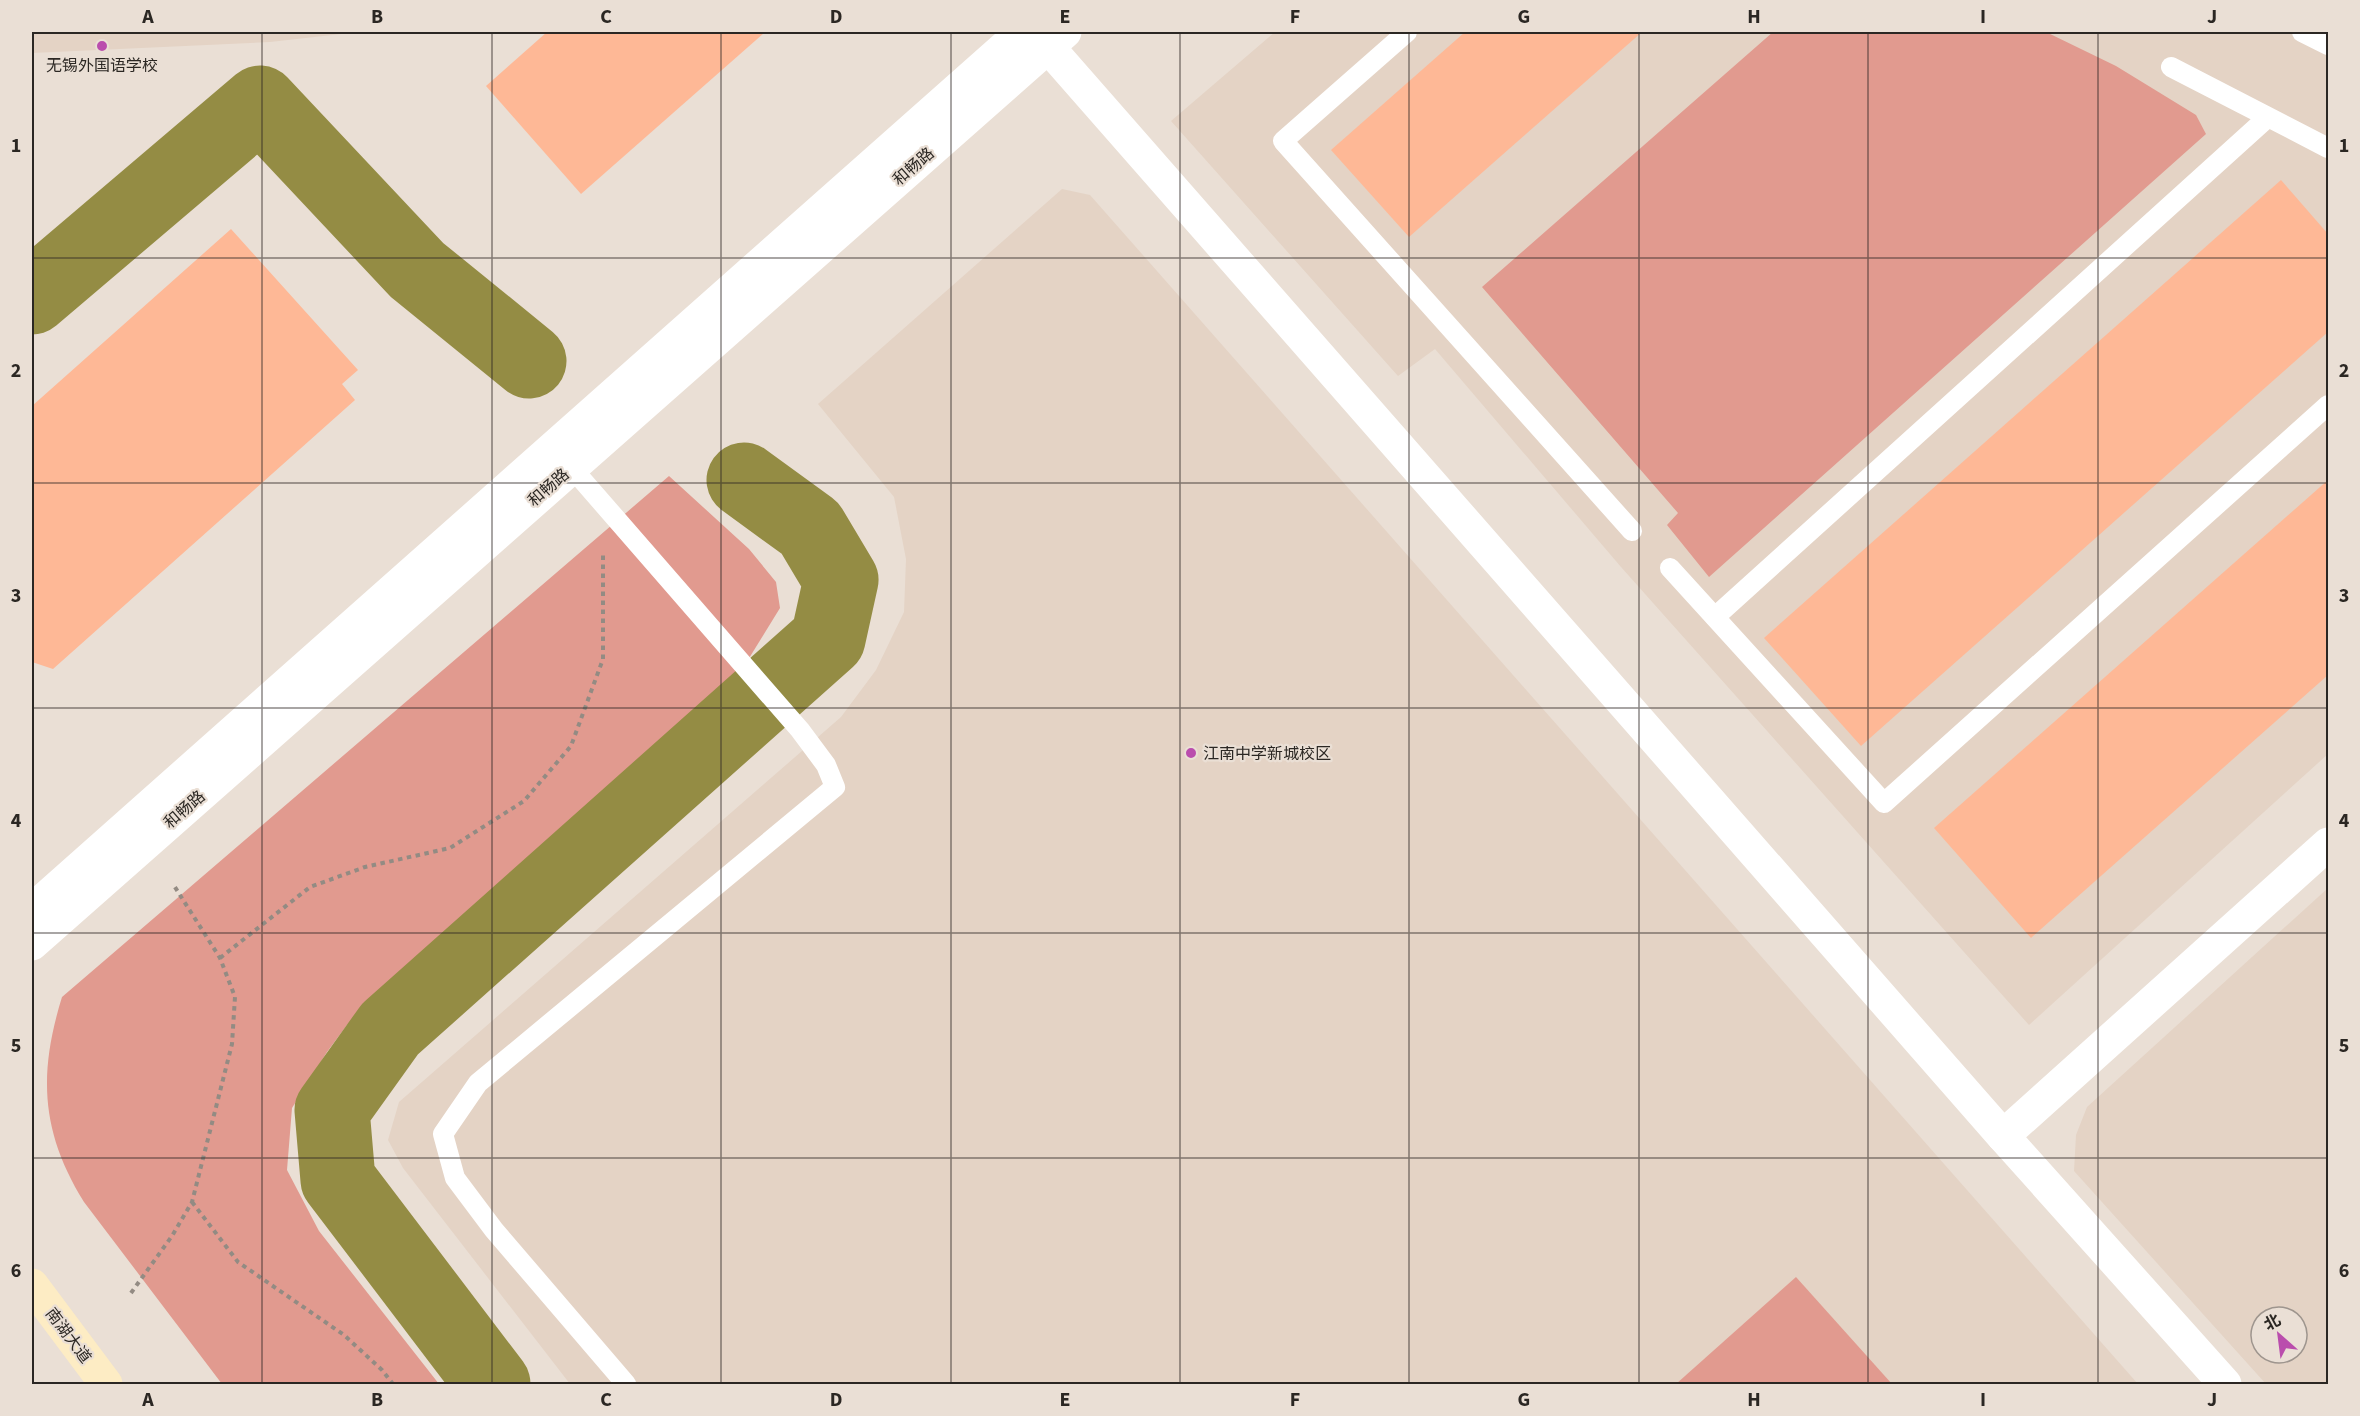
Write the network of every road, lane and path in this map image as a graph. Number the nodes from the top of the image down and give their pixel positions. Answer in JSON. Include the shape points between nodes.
{"nodes":[{"id":1,"x":1407,"y":32,"type":"edge"},
{"id":2,"x":2302,"y":32,"type":"edge"},
{"id":3,"x":1043,"y":35,"type":"edge"},
{"id":4,"x":2328,"y":45,"type":"edge"},
{"id":5,"x":2171,"y":67,"type":"dead end"},
{"id":6,"x":2267,"y":118,"type":"junction"},
{"id":7,"x":2328,"y":148,"type":"edge"},
{"id":8,"x":2328,"y":405,"type":"edge"},
{"id":9,"x":571,"y":467,"type":"junction"},
{"id":10,"x":602,"y":500,"type":"junction"},
{"id":11,"x":1632,"y":531,"type":"dead end"},
{"id":12,"x":1670,"y":568,"type":"dead end"},
{"id":13,"x":1715,"y":617,"type":"junction"},
{"id":14,"x":2328,"y":844,"type":"edge"},
{"id":15,"x":173,"y":884,"type":"dead end"},
{"id":16,"x":32,"y":910,"type":"edge"},
{"id":17,"x":32,"y":944,"type":"edge"},
{"id":18,"x":220,"y":958,"type":"junction"},
{"id":19,"x":2003,"y":1136,"type":"junction"},
{"id":20,"x":192,"y":1202,"type":"junction"},
{"id":21,"x":32,"y":1285,"type":"edge"},
{"id":22,"x":131,"y":1293,"type":"dead end"},
{"id":23,"x":106,"y":1384,"type":"edge"},
{"id":24,"x":393,"y":1384,"type":"edge"},
{"id":25,"x":626,"y":1384,"type":"edge"},
{"id":26,"x":2225,"y":1384,"type":"edge"}],
"edges":[{"from":1,"to":11,"type":"lane","via":[[1283,141]]},
{"from":2,"to":4,"type":"lane"},
{"from":3,"to":9,"type":"street","name":"和畅路"},
{"from":3,"to":16,"type":"street","name":"和畅路"},
{"from":3,"to":19,"type":"street"},
{"from":5,"to":6,"type":"lane"},
{"from":6,"to":7,"type":"lane"},
{"from":6,"to":13,"type":"lane"},
{"from":8,"to":13,"type":"lane","via":[[1884,803]]},
{"from":9,"to":10,"type":"lane"},
{"from":9,"to":17,"type":"street","name":"和畅路"},
{"from":10,"to":18,"type":"path","via":[[603,659],[571,746],[524,801],[450,848],[365,867],[310,887]]},
{"from":10,"to":25,"type":"lane","via":[[800,730],[826,765],[835,787],[477,1083],[443,1134],[455,1178],[494,1230]]},
{"from":12,"to":13,"type":"lane"},
{"from":14,"to":19,"type":"street"},
{"from":15,"to":18,"type":"path"},
{"from":18,"to":20,"type":"path","via":[[235,997],[232,1044]]},
{"from":19,"to":26,"type":"street"},
{"from":20,"to":22,"type":"path"},
{"from":20,"to":24,"type":"path","via":[[238,1262],[344,1335]]},
{"from":21,"to":23,"type":"main road","name":"南湖大道"}]}
